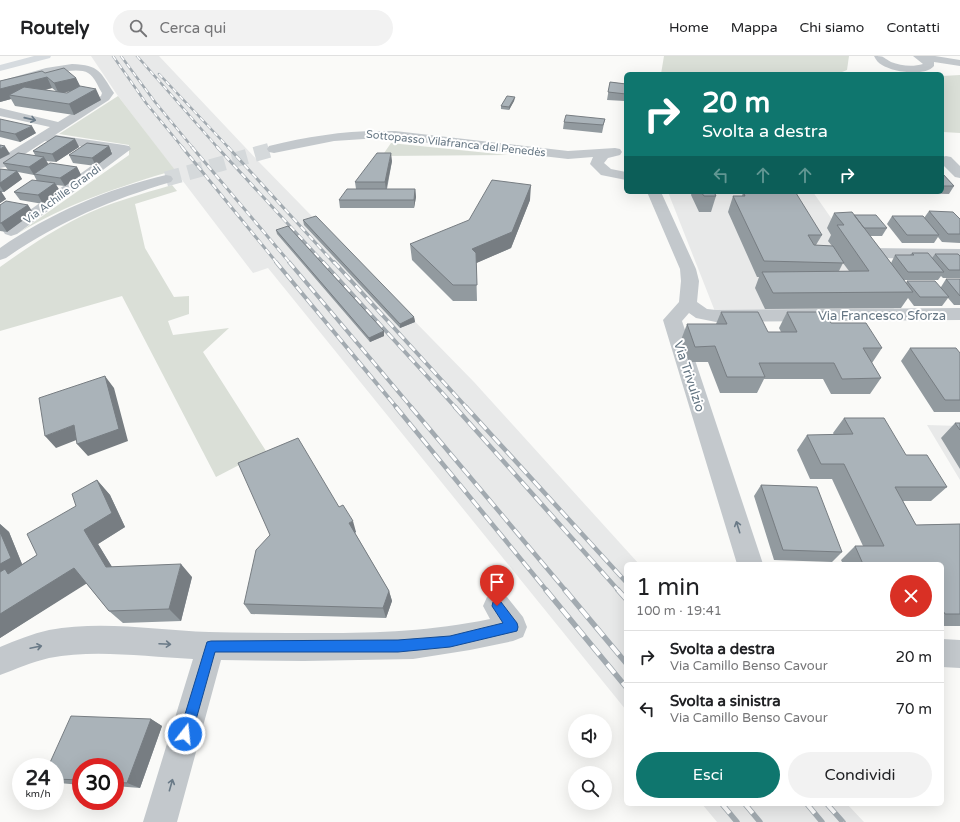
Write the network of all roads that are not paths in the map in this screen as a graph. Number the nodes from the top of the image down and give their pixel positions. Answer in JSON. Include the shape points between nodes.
{"nodes":[{"id":1,"x":23,"y":56,"type":"edge"},
{"id":2,"x":46,"y":56,"type":"edge"},
{"id":3,"x":920,"y":57,"type":"edge"},
{"id":4,"x":880,"y":58,"type":"edge"},
{"id":5,"x":0,"y":62,"type":"edge"},
{"id":6,"x":960,"y":64,"type":"edge"},
{"id":7,"x":0,"y":68,"type":"edge"},
{"id":8,"x":918,"y":69,"type":"junction"},
{"id":9,"x":960,"y":69,"type":"edge"},
{"id":10,"x":876,"y":72,"type":"dead end"},
{"id":11,"x":897,"y":72,"type":"edge"},
{"id":12,"x":0,"y":84,"type":"edge"},
{"id":13,"x":0,"y":112,"type":"edge"},
{"id":14,"x":60,"y":126,"type":"junction"},
{"id":15,"x":41,"y":138,"type":"junction"},
{"id":16,"x":274,"y":149,"type":"tunnel mouth"},
{"id":17,"x":624,"y":151,"type":"edge"},
{"id":18,"x":611,"y":152,"type":"junction"},
{"id":19,"x":568,"y":155,"type":"junction"},
{"id":20,"x":946,"y":160,"type":"dead end"},
{"id":21,"x":0,"y":164,"type":"edge"},
{"id":22,"x":600,"y":169,"type":"junction"},
{"id":23,"x":960,"y":174,"type":"edge"},
{"id":24,"x":624,"y":177,"type":"edge"},
{"id":25,"x":166,"y":179,"type":"tunnel mouth"},
{"id":26,"x":654,"y":194,"type":"edge"},
{"id":27,"x":1,"y":238,"type":"edge"},
{"id":28,"x":867,"y":253,"type":"edge"},
{"id":29,"x":960,"y":254,"type":"edge"},
{"id":30,"x":0,"y":255,"type":"edge"},
{"id":31,"x":688,"y":304,"type":"junction"},
{"id":32,"x":960,"y":314,"type":"edge"},
{"id":33,"x":749,"y":562,"type":"edge"},
{"id":34,"x":497,"y":606,"type":"dead end"},
{"id":35,"x":211,"y":646,"type":"junction"},
{"id":36,"x":944,"y":653,"type":"edge"},
{"id":37,"x":960,"y":654,"type":"edge"},
{"id":38,"x":0,"y":661,"type":"edge"},
{"id":39,"x":160,"y":822,"type":"edge"}],
"edges":[{"from":1,"to":5,"type":"main road"},
{"from":2,"to":7,"type":"main road"},
{"from":3,"to":6,"type":"street"},
{"from":3,"to":8,"type":"street","via":[[930,64]]},
{"from":4,"to":8,"type":"street","via":[[896,67]]},
{"from":4,"to":10,"type":"street","via":[[884,66]]},
{"from":8,"to":9,"type":"street"},
{"from":8,"to":11,"type":"street"},
{"from":12,"to":14,"type":"street","via":[[60,69],[80,68],[92,71],[108,92],[105,98]]},
{"from":13,"to":14,"type":"street","one_way":true},
{"from":14,"to":15,"type":"street"},
{"from":15,"to":21,"type":"street"},
{"from":15,"to":27,"type":"street","name":"Via Achille Grandi","via":[[124,149]]},
{"from":16,"to":19,"type":"street","name":"Sottopasso Vilafranca del Penedès","via":[[326,137],[376,134]]},
{"from":17,"to":18,"type":"street","name":"Sottopasso Vilafranca del Penedès"},
{"from":18,"to":19,"type":"street","name":"Sottopasso Vilafranca del Penedès"},
{"from":18,"to":22,"type":"street","via":[[598,159]]},
{"from":19,"to":22,"type":"street","name":"Sottopasso Vilafranca del Penedès"},
{"from":20,"to":23,"type":"street"},
{"from":22,"to":24,"type":"street","name":"Sottopasso Vilafranca del Penedès"},
{"from":25,"to":30,"type":"street","via":[[115,194],[70,213],[26,237]]},
{"from":26,"to":31,"type":"street","via":[[661,205],[688,269]]},
{"from":28,"to":29,"type":"street"},
{"from":31,"to":32,"type":"street","name":"Via Francesco Sforza","via":[[702,314],[716,316]]},
{"from":33,"to":31,"type":"street","name":"Via Trivulzio","one_way":true,"via":[[672,320]]},
{"from":34,"to":35,"type":"street","via":[[513,627],[450,642],[398,646]]},
{"from":38,"to":35,"type":"street","one_way":true,"via":[[34,647],[84,640]]},
{"from":39,"to":35,"type":"street","one_way":true},
{"from":36,"to":37,"type":"street"}]}
